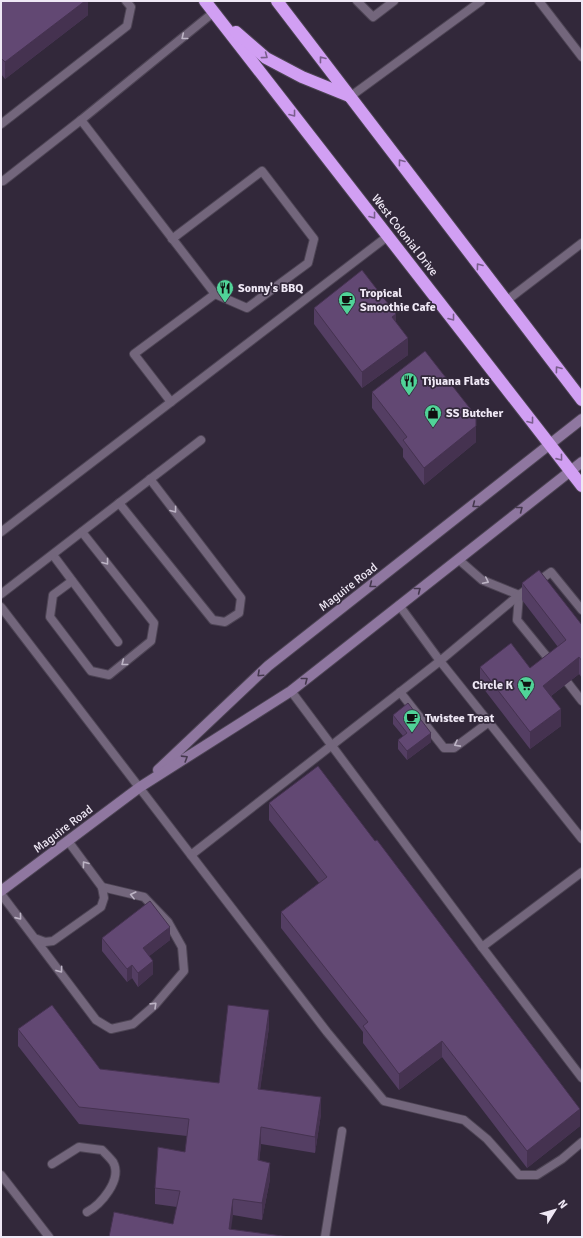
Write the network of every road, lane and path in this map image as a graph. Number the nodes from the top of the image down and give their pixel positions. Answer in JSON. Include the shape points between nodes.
{"nodes":[{"id":1,"x":126,"y":1,"type":"edge"},
{"id":2,"x":205,"y":1,"type":"edge"},
{"id":3,"x":277,"y":1,"type":"edge"},
{"id":4,"x":357,"y":1,"type":"edge"},
{"id":5,"x":394,"y":1,"type":"edge"},
{"id":6,"x":481,"y":1,"type":"edge"},
{"id":7,"x":539,"y":1,"type":"edge"},
{"id":8,"x":214,"y":12,"type":"junction"},
{"id":9,"x":582,"y":56,"type":"edge"},
{"id":10,"x":351,"y":96,"type":"junction"},
{"id":11,"x":81,"y":120,"type":"junction"},
{"id":12,"x":1,"y":124,"type":"edge"},
{"id":13,"x":3,"y":181,"type":"dead end"},
{"id":14,"x":388,"y":236,"type":"junction"},
{"id":15,"x":172,"y":239,"type":"junction"},
{"id":16,"x":582,"y":243,"type":"edge"},
{"id":17,"x":215,"y":294,"type":"junction"},
{"id":18,"x":506,"y":301,"type":"junction"},
{"id":19,"x":582,"y":400,"type":"edge"},
{"id":20,"x":171,"y":402,"type":"junction"},
{"id":21,"x":582,"y":419,"type":"edge"},
{"id":22,"x":201,"y":440,"type":"dead end"},
{"id":23,"x":549,"y":445,"type":"junction"},
{"id":24,"x":582,"y":462,"type":"edge"},
{"id":25,"x":570,"y":471,"type":"junction"},
{"id":26,"x":150,"y":479,"type":"junction"},
{"id":27,"x":582,"y":486,"type":"edge"},
{"id":28,"x":119,"y":503,"type":"junction"},
{"id":29,"x":1,"y":532,"type":"edge"},
{"id":30,"x":82,"y":532,"type":"junction"},
{"id":31,"x":52,"y":555,"type":"junction"},
{"id":32,"x":458,"y":558,"type":"junction"},
{"id":33,"x":72,"y":581,"type":"junction"},
{"id":34,"x":1,"y":594,"type":"edge"},
{"id":35,"x":519,"y":595,"type":"junction"},
{"id":36,"x":399,"y":605,"type":"junction"},
{"id":37,"x":1,"y":607,"type":"edge"},
{"id":38,"x":582,"y":610,"type":"edge"},
{"id":39,"x":118,"y":642,"type":"dead end"},
{"id":40,"x":440,"y":661,"type":"junction"},
{"id":41,"x":554,"y":666,"type":"edge"},
{"id":42,"x":568,"y":683,"type":"edge"},
{"id":43,"x":291,"y":691,"type":"junction"},
{"id":44,"x":400,"y":692,"type":"junction"},
{"id":45,"x":582,"y":701,"type":"edge"},
{"id":46,"x":489,"y":722,"type":"junction"},
{"id":47,"x":332,"y":745,"type":"junction"},
{"id":48,"x":140,"y":787,"type":"junction"},
{"id":49,"x":582,"y":839,"type":"edge"},
{"id":50,"x":68,"y":841,"type":"junction"},
{"id":51,"x":191,"y":855,"type":"junction"},
{"id":52,"x":582,"y":872,"type":"edge"},
{"id":53,"x":102,"y":887,"type":"junction"},
{"id":54,"x":1,"y":891,"type":"edge"},
{"id":55,"x":1,"y":894,"type":"edge"},
{"id":56,"x":36,"y":939,"type":"junction"},
{"id":57,"x":482,"y":947,"type":"junction"},
{"id":58,"x":582,"y":1078,"type":"edge"},
{"id":59,"x":342,"y":1131,"type":"dead end"},
{"id":60,"x":582,"y":1142,"type":"edge"},
{"id":61,"x":52,"y":1164,"type":"dead end"},
{"id":62,"x":1,"y":1175,"type":"edge"},
{"id":63,"x":87,"y":1212,"type":"dead end"},
{"id":64,"x":49,"y":1237,"type":"edge"},
{"id":65,"x":326,"y":1237,"type":"edge"}],
"edges":[{"from":1,"to":12,"type":"lane","via":[[131,7],[127,26]]},
{"from":2,"to":8,"type":"highway","name":"West Colonial Drive"},
{"from":10,"to":3,"type":"highway","one_way":true},
{"from":4,"to":5,"type":"lane","via":[[373,17]]},
{"from":6,"to":10,"type":"lane"},
{"from":7,"to":9,"type":"lane"},
{"from":8,"to":10,"type":"highway","one_way":true,"via":[[266,58],[302,77]]},
{"from":8,"to":11,"type":"lane","one_way":true},
{"from":8,"to":14,"type":"highway","name":"West Colonial Drive","one_way":true},
{"from":18,"to":10,"type":"highway","one_way":true},
{"from":11,"to":13,"type":"lane"},
{"from":11,"to":15,"type":"lane"},
{"from":14,"to":20,"type":"lane"},
{"from":14,"to":23,"type":"highway","name":"West Colonial Drive","one_way":true},
{"from":15,"to":17,"type":"lane"},
{"from":15,"to":17,"type":"lane","via":[[262,171],[314,239],[308,263],[247,308]]},
{"from":16,"to":18,"type":"lane"},
{"from":17,"to":20,"type":"lane","via":[[134,354]]},
{"from":19,"to":18,"type":"highway","one_way":true},
{"from":20,"to":29,"type":"lane"},
{"from":21,"to":23,"type":"main road","name":"Maguire Road"},
{"from":22,"to":26,"type":"lane"},
{"from":23,"to":25,"type":"highway","name":"West Colonial Drive","one_way":true},
{"from":23,"to":48,"type":"main road","name":"Maguire Road","one_way":true,"via":[[268,666]]},
{"from":24,"to":25,"type":"main road","name":"Maguire Road"},
{"from":25,"to":27,"type":"highway","name":"West Colonial Drive"},
{"from":32,"to":25,"type":"main road","name":"Maguire Road","one_way":true},
{"from":26,"to":28,"type":"lane"},
{"from":26,"to":28,"type":"lane","one_way":true,"via":[[241,598],[239,613],[225,622],[213,620]]},
{"from":28,"to":30,"type":"lane"},
{"from":30,"to":31,"type":"lane"},
{"from":30,"to":33,"type":"lane","one_way":true,"via":[[154,623],[151,641],[109,675],[91,671],[50,617],[53,595]]},
{"from":31,"to":33,"type":"lane"},
{"from":31,"to":34,"type":"lane"},
{"from":32,"to":35,"type":"lane","one_way":true,"via":[[482,580]]},
{"from":36,"to":32,"type":"main road","name":"Maguire Road","one_way":true},
{"from":33,"to":39,"type":"lane"},
{"from":35,"to":38,"type":"lane","via":[[551,572]]},
{"from":35,"to":40,"type":"lane"},
{"from":35,"to":41,"type":"lane","via":[[517,620]]},
{"from":36,"to":40,"type":"lane"},
{"from":43,"to":36,"type":"main road","name":"Maguire Road","one_way":true},
{"from":37,"to":48,"type":"lane"},
{"from":40,"to":44,"type":"lane"},
{"from":40,"to":46,"type":"lane"},
{"from":42,"to":45,"type":"lane"},
{"from":43,"to":47,"type":"lane"},
{"from":48,"to":43,"type":"main road","name":"Maguire Road","one_way":true},
{"from":46,"to":44,"type":"lane","one_way":true,"via":[[454,748],[444,748]]},
{"from":44,"to":47,"type":"lane"},
{"from":46,"to":49,"type":"lane"},
{"from":47,"to":51,"type":"lane"},
{"from":47,"to":57,"type":"lane"},
{"from":48,"to":50,"type":"main road","name":"Maguire Road"},
{"from":48,"to":51,"type":"lane"},
{"from":53,"to":50,"type":"lane","one_way":true},
{"from":50,"to":54,"type":"main road","name":"Maguire Road"},
{"from":51,"to":60,"type":"lane","via":[[327,1032],[384,1101],[464,1120],[487,1139],[519,1175],[537,1175]]},
{"from":52,"to":57,"type":"lane"},
{"from":53,"to":56,"type":"lane","via":[[104,898],[101,906],[53,941]]},
{"from":56,"to":53,"type":"lane","one_way":true,"via":[[96,1020],[111,1029],[133,1024],[155,1005],[184,971],[182,947],[168,922],[144,897]]},
{"from":55,"to":56,"type":"lane","one_way":true},
{"from":57,"to":58,"type":"lane"},
{"from":59,"to":65,"type":"lane"},
{"from":61,"to":63,"type":"lane","via":[[79,1147],[102,1150],[114,1164],[115,1179],[105,1198]]},
{"from":62,"to":64,"type":"lane"}]}
